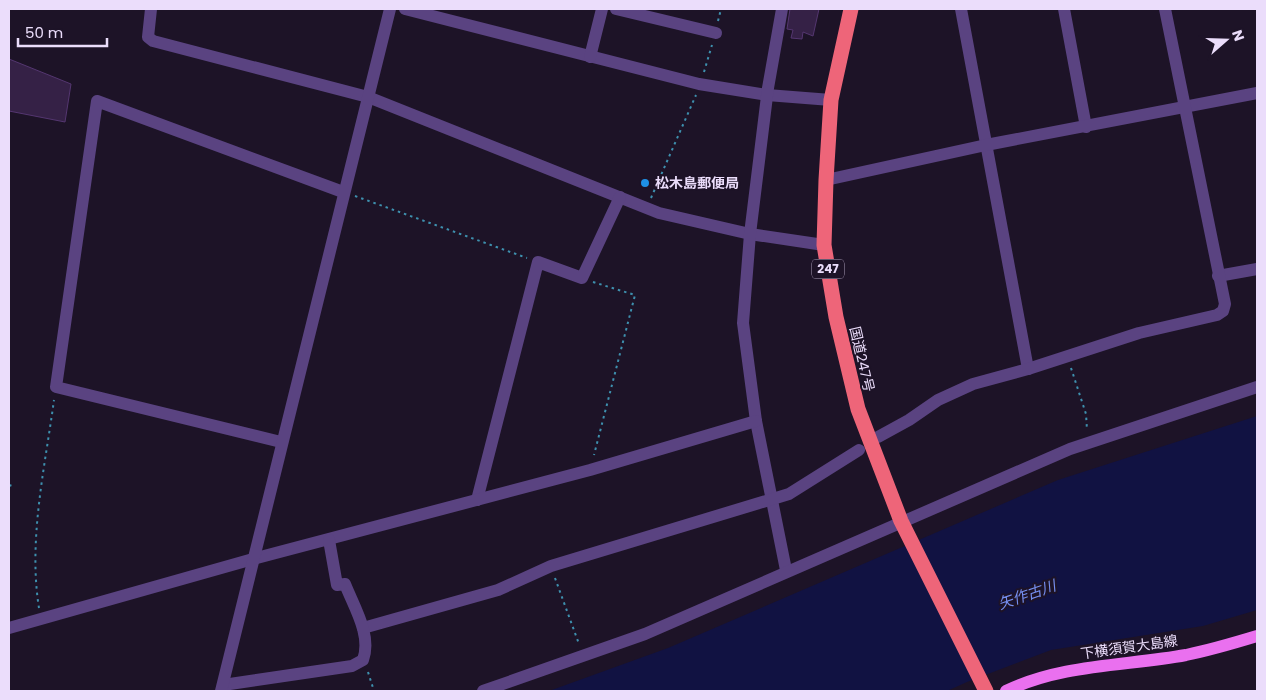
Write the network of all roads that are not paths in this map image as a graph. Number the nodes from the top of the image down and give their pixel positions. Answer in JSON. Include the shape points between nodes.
{"nodes":[{"id":1,"x":151,"y":9,"type":"edge"},
{"id":2,"x":390,"y":9,"type":"edge"},
{"id":3,"x":405,"y":9,"type":"edge"},
{"id":4,"x":602,"y":9,"type":"edge"},
{"id":5,"x":616,"y":9,"type":"edge"},
{"id":6,"x":782,"y":9,"type":"edge"},
{"id":7,"x":851,"y":9,"type":"edge"},
{"id":8,"x":961,"y":9,"type":"edge"},
{"id":9,"x":1064,"y":9,"type":"edge"},
{"id":10,"x":1165,"y":9,"type":"edge"},
{"id":11,"x":716,"y":33,"type":"road end"},
{"id":12,"x":590,"y":57,"type":"junction"},
{"id":13,"x":1257,"y":93,"type":"edge"},
{"id":14,"x":767,"y":94,"type":"junction"},
{"id":15,"x":368,"y":97,"type":"junction"},
{"id":16,"x":831,"y":100,"type":"junction"},
{"id":17,"x":1186,"y":108,"type":"junction"},
{"id":18,"x":1086,"y":127,"type":"junction"},
{"id":19,"x":986,"y":145,"type":"junction"},
{"id":20,"x":826,"y":180,"type":"junction"},
{"id":21,"x":343,"y":192,"type":"junction"},
{"id":22,"x":620,"y":197,"type":"junction"},
{"id":23,"x":750,"y":234,"type":"junction"},
{"id":24,"x":824,"y":245,"type":"junction"},
{"id":25,"x":1257,"y":269,"type":"edge"},
{"id":26,"x":1218,"y":276,"type":"junction"},
{"id":27,"x":1028,"y":369,"type":"junction"},
{"id":28,"x":1257,"y":387,"type":"edge"},
{"id":29,"x":756,"y":422,"type":"junction"},
{"id":30,"x":878,"y":436,"type":"dead end"},
{"id":31,"x":281,"y":442,"type":"junction"},
{"id":32,"x":859,"y":450,"type":"dead end"},
{"id":33,"x":477,"y":500,"type":"junction"},
{"id":34,"x":770,"y":500,"type":"junction"},
{"id":35,"x":901,"y":521,"type":"junction"},
{"id":36,"x":329,"y":540,"type":"junction"},
{"id":37,"x":253,"y":559,"type":"junction"},
{"id":38,"x":786,"y":570,"type":"junction"},
{"id":39,"x":9,"y":628,"type":"edge"},
{"id":40,"x":363,"y":628,"type":"junction"},
{"id":41,"x":1257,"y":636,"type":"edge"},
{"id":42,"x":222,"y":688,"type":"edge"},
{"id":43,"x":483,"y":691,"type":"edge"},
{"id":44,"x":986,"y":691,"type":"edge"},
{"id":45,"x":1006,"y":691,"type":"edge"}],
"edges":[{"from":1,"to":15,"type":"street","via":[[148,37],[154,40]]},
{"from":2,"to":15,"type":"street"},
{"from":3,"to":12,"type":"street"},
{"from":4,"to":12,"type":"street"},
{"from":5,"to":11,"type":"street"},
{"from":6,"to":14,"type":"street"},
{"from":7,"to":16,"type":"highway","name":"国道247号","number":"247"},
{"from":8,"to":19,"type":"street"},
{"from":9,"to":18,"type":"street"},
{"from":10,"to":17,"type":"street"},
{"from":12,"to":14,"type":"street","via":[[699,84]]},
{"from":13,"to":17,"type":"street"},
{"from":14,"to":16,"type":"street"},
{"from":14,"to":23,"type":"street"},
{"from":15,"to":21,"type":"street"},
{"from":15,"to":22,"type":"street"},
{"from":16,"to":20,"type":"highway","name":"国道247号","number":"247"},
{"from":17,"to":18,"type":"street"},
{"from":17,"to":26,"type":"street"},
{"from":18,"to":19,"type":"street"},
{"from":19,"to":20,"type":"street"},
{"from":19,"to":27,"type":"street"},
{"from":20,"to":24,"type":"highway","name":"国道247号","number":"247"},
{"from":21,"to":31,"type":"street"},
{"from":21,"to":31,"type":"street","via":[[97,101],[56,387]]},
{"from":22,"to":23,"type":"street","via":[[659,213]]},
{"from":22,"to":33,"type":"street","via":[[582,278],[538,262]]},
{"from":23,"to":24,"type":"street"},
{"from":23,"to":29,"type":"street","via":[[743,323]]},
{"from":24,"to":35,"type":"highway","name":"国道247号","number":"247","via":[[846,367]]},
{"from":25,"to":26,"type":"street"},
{"from":26,"to":27,"type":"street","via":[[1225,304],[1217,315],[1139,333]]},
{"from":27,"to":30,"type":"street","via":[[973,384],[938,400]]},
{"from":28,"to":35,"type":"street","via":[[1070,449]]},
{"from":29,"to":33,"type":"street"},
{"from":29,"to":34,"type":"street"},
{"from":31,"to":37,"type":"street"},
{"from":32,"to":34,"type":"street","via":[[789,494]]},
{"from":33,"to":36,"type":"street"},
{"from":34,"to":38,"type":"street"},
{"from":34,"to":40,"type":"street","via":[[551,566],[498,590]]},
{"from":35,"to":38,"type":"street"},
{"from":35,"to":44,"type":"highway","name":"国道247号","number":"247"},
{"from":36,"to":37,"type":"street"},
{"from":36,"to":40,"type":"street","via":[[336,586],[345,584]]},
{"from":37,"to":39,"type":"street"},
{"from":37,"to":42,"type":"street"},
{"from":38,"to":43,"type":"street","via":[[645,634]]},
{"from":40,"to":42,"type":"street","via":[[367,650],[364,660],[352,666]]},
{"from":41,"to":45,"type":"main road","name":"下横須賀大島線","via":[[1188,654],[1056,672]]}]}
